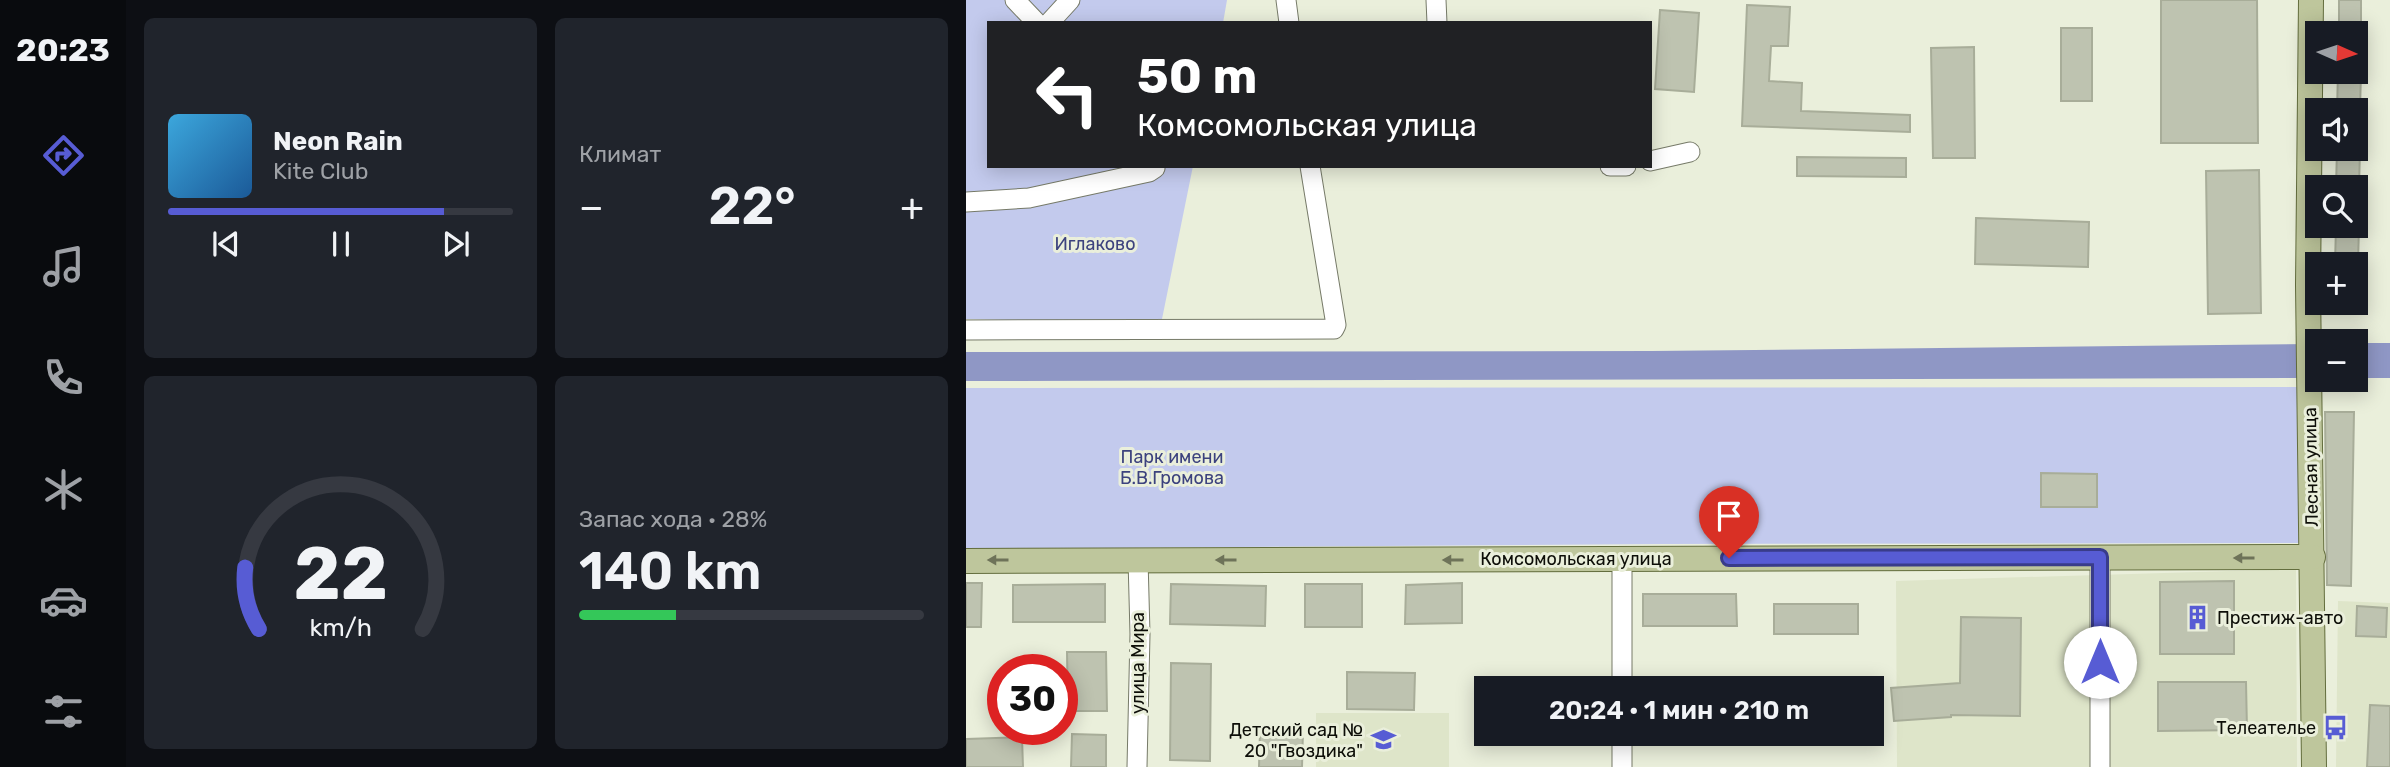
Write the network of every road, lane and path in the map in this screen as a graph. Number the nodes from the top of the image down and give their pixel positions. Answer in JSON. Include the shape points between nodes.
{"nodes":[{"id":1,"x":1015,"y":0,"type":"edge"},
{"id":2,"x":1070,"y":0,"type":"edge"},
{"id":3,"x":1286,"y":0,"type":"edge"},
{"id":4,"x":1436,"y":0,"type":"edge"},
{"id":5,"x":2311,"y":0,"type":"edge"},
{"id":6,"x":1035,"y":21,"type":"edge"},
{"id":7,"x":1051,"y":21,"type":"edge"},
{"id":8,"x":1289,"y":21,"type":"edge"},
{"id":9,"x":1437,"y":21,"type":"edge"},
{"id":10,"x":1690,"y":152,"type":"dead end"},
{"id":11,"x":1652,"y":161,"type":"edge"},
{"id":12,"x":1155,"y":168,"type":"edge"},
{"id":13,"x":1310,"y":168,"type":"edge"},
{"id":14,"x":966,"y":202,"type":"edge"},
{"id":15,"x":966,"y":330,"type":"edge"},
{"id":16,"x":2100,"y":557,"type":"junction"},
{"id":17,"x":2313,"y":557,"type":"junction"},
{"id":18,"x":1138,"y":559,"type":"junction"},
{"id":19,"x":1622,"y":559,"type":"junction"},
{"id":20,"x":966,"y":561,"type":"edge"},
{"id":21,"x":1622,"y":676,"type":"edge"},
{"id":22,"x":1622,"y":746,"type":"edge"},
{"id":23,"x":1137,"y":767,"type":"edge"},
{"id":24,"x":1622,"y":767,"type":"edge"},
{"id":25,"x":2100,"y":767,"type":"edge"},
{"id":26,"x":2314,"y":767,"type":"edge"}],
"edges":[{"from":1,"to":6,"type":"street"},
{"from":2,"to":7,"type":"street"},
{"from":3,"to":8,"type":"street"},
{"from":4,"to":9,"type":"street"},
{"from":5,"to":17,"type":"main road","name":"Лесная улица"},
{"from":10,"to":11,"type":"street"},
{"from":12,"to":14,"type":"street","via":[[1029,198]]},
{"from":13,"to":15,"type":"street","via":[[1334,329]]},
{"from":17,"to":16,"type":"main road","name":"Комсомольская улица","one_way":true},
{"from":16,"to":19,"type":"main road","name":"Комсомольская улица"},
{"from":16,"to":25,"type":"street"},
{"from":17,"to":26,"type":"main road","name":"Лесная улица"},
{"from":19,"to":18,"type":"main road","name":"Комсомольская улица","one_way":true},
{"from":18,"to":20,"type":"main road","name":"Комсомольская улица","one_way":true},
{"from":18,"to":23,"type":"street","name":"улица Мира"},
{"from":19,"to":21,"type":"street"},
{"from":22,"to":24,"type":"street"}]}
